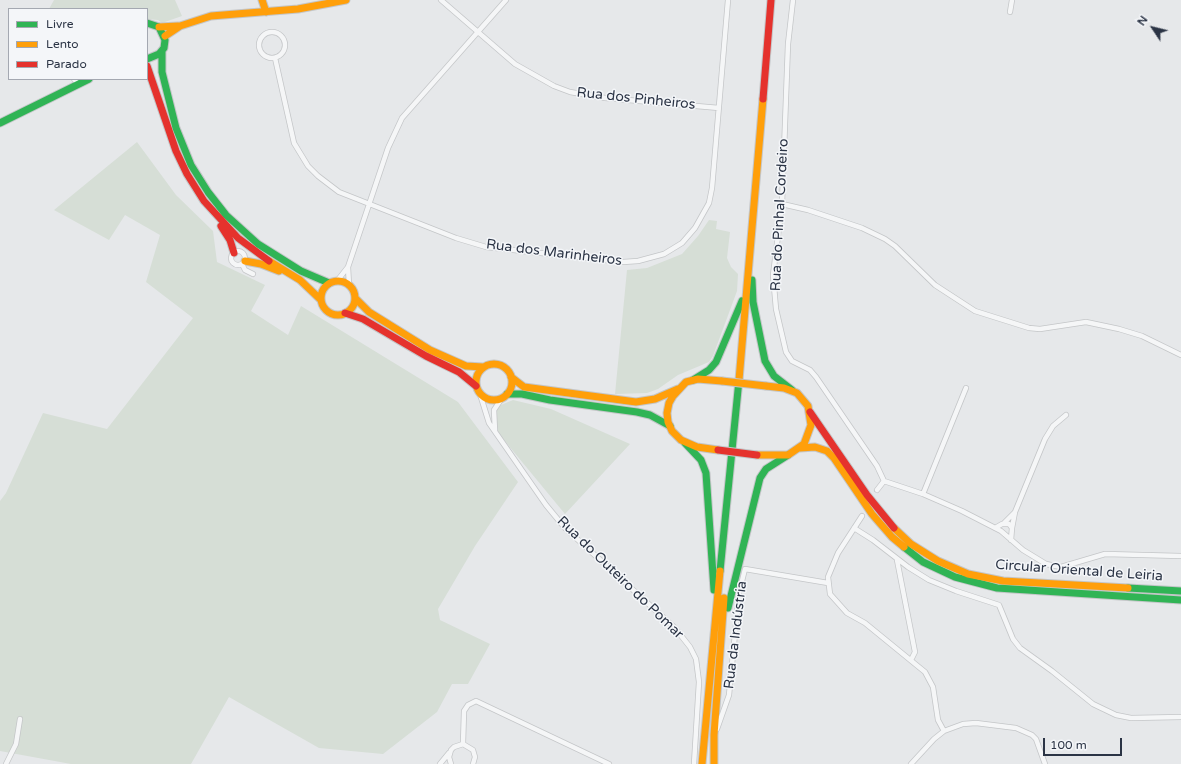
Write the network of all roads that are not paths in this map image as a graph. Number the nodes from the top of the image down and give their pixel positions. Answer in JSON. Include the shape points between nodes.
{"nodes":[{"id":1,"x":262,"y":0,"type":"edge"},
{"id":2,"x":346,"y":0,"type":"edge"},
{"id":3,"x":441,"y":0,"type":"edge"},
{"id":4,"x":506,"y":0,"type":"edge"},
{"id":5,"x":728,"y":0,"type":"edge"},
{"id":6,"x":771,"y":0,"type":"edge"},
{"id":7,"x":775,"y":0,"type":"edge"},
{"id":8,"x":793,"y":0,"type":"edge"},
{"id":9,"x":1012,"y":0,"type":"edge"},
{"id":10,"x":266,"y":12,"type":"junction"},
{"id":11,"x":1010,"y":12,"type":"dead end"},
{"id":12,"x":148,"y":23,"type":"edge"},
{"id":13,"x":180,"y":26,"type":"junction"},
{"id":14,"x":159,"y":27,"type":"junction"},
{"id":15,"x":477,"y":32,"type":"junction"},
{"id":16,"x":164,"y":36,"type":"junction"},
{"id":17,"x":162,"y":52,"type":"junction"},
{"id":18,"x":275,"y":58,"type":"junction"},
{"id":19,"x":148,"y":59,"type":"edge"},
{"id":20,"x":148,"y":68,"type":"edge"},
{"id":21,"x":76,"y":82,"type":"edge"},
{"id":22,"x":719,"y":108,"type":"junction"},
{"id":23,"x":0,"y":123,"type":"edge"},
{"id":24,"x":369,"y":204,"type":"junction"},
{"id":25,"x":782,"y":204,"type":"junction"},
{"id":26,"x":210,"y":209,"type":"junction"},
{"id":27,"x":234,"y":253,"type":"junction"},
{"id":28,"x":243,"y":263,"type":"junction"},
{"id":29,"x":348,"y":267,"type":"junction"},
{"id":30,"x":253,"y":274,"type":"dead end"},
{"id":31,"x":751,"y":274,"type":"junction"},
{"id":32,"x":293,"y":276,"type":"junction"},
{"id":33,"x":337,"y":281,"type":"junction"},
{"id":34,"x":329,"y":283,"type":"junction"},
{"id":35,"x":349,"y":285,"type":"junction"},
{"id":36,"x":746,"y":288,"type":"junction"},
{"id":37,"x":355,"y":298,"type":"junction"},
{"id":38,"x":321,"y":300,"type":"junction"},
{"id":39,"x":345,"y":313,"type":"junction"},
{"id":40,"x":1181,"y":355,"type":"edge"},
{"id":41,"x":483,"y":367,"type":"junction"},
{"id":42,"x":511,"y":377,"type":"junction"},
{"id":43,"x":693,"y":380,"type":"junction"},
{"id":44,"x":476,"y":386,"type":"junction"},
{"id":45,"x":966,"y":388,"type":"dead end"},
{"id":46,"x":678,"y":389,"type":"junction"},
{"id":47,"x":792,"y":390,"type":"junction"},
{"id":48,"x":480,"y":394,"type":"junction"},
{"id":49,"x":505,"y":396,"type":"junction"},
{"id":50,"x":810,"y":412,"type":"junction"},
{"id":51,"x":1066,"y":415,"type":"dead end"},
{"id":52,"x":670,"y":426,"type":"junction"},
{"id":53,"x":495,"y":433,"type":"junction"},
{"id":54,"x":685,"y":443,"type":"junction"},
{"id":55,"x":800,"y":448,"type":"junction"},
{"id":56,"x":788,"y":455,"type":"junction"},
{"id":57,"x":884,"y":481,"type":"junction"},
{"id":58,"x":877,"y":490,"type":"dead end"},
{"id":59,"x":923,"y":494,"type":"junction"},
{"id":60,"x":1015,"y":512,"type":"junction"},
{"id":61,"x":862,"y":516,"type":"dead end"},
{"id":62,"x":1004,"y":523,"type":"junction"},
{"id":63,"x":854,"y":528,"type":"junction"},
{"id":64,"x":995,"y":528,"type":"junction"},
{"id":65,"x":1012,"y":528,"type":"junction"},
{"id":66,"x":1011,"y":540,"type":"junction"},
{"id":67,"x":1181,"y":556,"type":"edge"},
{"id":68,"x":898,"y":560,"type":"junction"},
{"id":69,"x":828,"y":583,"type":"junction"},
{"id":70,"x":1181,"y":591,"type":"edge"},
{"id":71,"x":1181,"y":600,"type":"edge"},
{"id":72,"x":722,"y":641,"type":"junction"},
{"id":73,"x":911,"y":660,"type":"junction"},
{"id":74,"x":711,"y":670,"type":"junction"},
{"id":75,"x":1181,"y":717,"type":"edge"},
{"id":76,"x":20,"y":719,"type":"dead end"},
{"id":77,"x":944,"y":731,"type":"junction"},
{"id":78,"x":714,"y":735,"type":"junction"},
{"id":79,"x":463,"y":744,"type":"junction"},
{"id":80,"x":451,"y":750,"type":"junction"},
{"id":81,"x":6,"y":764,"type":"edge"},
{"id":82,"x":440,"y":764,"type":"edge"},
{"id":83,"x":451,"y":764,"type":"edge"},
{"id":84,"x":473,"y":764,"type":"edge"},
{"id":85,"x":609,"y":764,"type":"edge"},
{"id":86,"x":694,"y":764,"type":"edge"},
{"id":87,"x":702,"y":764,"type":"edge"},
{"id":88,"x":714,"y":764,"type":"edge"},
{"id":89,"x":911,"y":764,"type":"edge"},
{"id":90,"x":1045,"y":764,"type":"edge"}],
"edges":[{"from":1,"to":10,"type":"main road"},
{"from":2,"to":10,"type":"main road"},
{"from":3,"to":15,"type":"street","name":"Rua dos Pinheiros"},
{"from":4,"to":15,"type":"street"},
{"from":5,"to":22,"type":"street","name":"Rua dos Marinheiros"},
{"from":6,"to":36,"type":"main road"},
{"from":7,"to":31,"type":"main road"},
{"from":8,"to":25,"type":"street","name":"Rua do Pinhal Cordeiro","via":[[788,44]]},
{"from":9,"to":11,"type":"street"},
{"from":10,"to":13,"type":"main road","via":[[211,16]]},
{"from":12,"to":14,"type":"main road"},
{"from":13,"to":14,"type":"main road"},
{"from":13,"to":16,"type":"main road"},
{"from":14,"to":16,"type":"main road"},
{"from":15,"to":22,"type":"street","name":"Rua dos Pinheiros","via":[[526,71],[570,92],[605,98]]},
{"from":15,"to":24,"type":"street","via":[[402,118],[388,148]]},
{"from":16,"to":17,"type":"main road"},
{"from":17,"to":19,"type":"main road"},
{"from":17,"to":34,"type":"main road","via":[[163,77],[176,128],[191,165],[208,192],[230,219],[258,244],[301,271]]},
{"from":18,"to":18,"type":"street","via":[[285,49],[285,40],[279,33],[270,31],[260,39],[259,47],[263,54]]},
{"from":18,"to":24,"type":"street","name":"Rua dos Marinheiros","via":[[290,130],[301,156],[328,185]]},
{"from":20,"to":26,"type":"main road","via":[[176,151],[187,174]]},
{"from":21,"to":23,"type":"main road"},
{"from":22,"to":24,"type":"street","name":"Rua dos Marinheiros","via":[[712,188],[702,217],[690,236],[682,243],[664,254],[651,258],[624,262],[486,247]]},
{"from":24,"to":29,"type":"street"},
{"from":25,"to":40,"type":"street","via":[[862,228],[885,239],[935,285],[975,311],[1028,328],[1040,329],[1086,322],[1107,326],[1142,336]]},
{"from":25,"to":57,"type":"street","name":"Rua do Pinhal Cordeiro","via":[[774,275],[776,309],[786,352],[792,361],[810,370],[816,377],[877,466]]},
{"from":26,"to":27,"type":"main road","via":[[230,240]]},
{"from":26,"to":32,"type":"main road","via":[[248,247]]},
{"from":27,"to":28,"type":"street","via":[[243,253]]},
{"from":27,"to":28,"type":"street","via":[[232,262],[235,265]]},
{"from":28,"to":30,"type":"street","via":[[246,270]]},
{"from":28,"to":32,"type":"main road","via":[[260,264]]},
{"from":29,"to":33,"type":"street"},
{"from":29,"to":35,"type":"street"},
{"from":31,"to":47,"type":"main road","name":"Circular Oriental de Leiria","via":[[753,302],[765,361],[774,376]]},
{"from":31,"to":72,"type":"main road"},
{"from":32,"to":38,"type":"main road"},
{"from":33,"to":34,"type":"main road"},
{"from":33,"to":35,"type":"main road"},
{"from":34,"to":38,"type":"main road","via":[[323,288]]},
{"from":35,"to":37,"type":"main road"},
{"from":36,"to":43,"type":"main road","via":[[716,362]]},
{"from":36,"to":74,"type":"main road"},
{"from":37,"to":39,"type":"main road","via":[[351,308]]},
{"from":37,"to":41,"type":"main road","via":[[369,312],[436,353],[466,366]]},
{"from":38,"to":39,"type":"main road","via":[[322,306],[330,313]]},
{"from":39,"to":44,"type":"main road","via":[[363,319],[459,372]]},
{"from":41,"to":42,"type":"main road","via":[[491,364],[500,365]]},
{"from":41,"to":44,"type":"main road","via":[[477,376]]},
{"from":42,"to":46,"type":"main road","via":[[518,384],[540,390],[636,402],[655,400]]},
{"from":42,"to":49,"type":"main road","via":[[510,388]]},
{"from":43,"to":46,"type":"main road"},
{"from":43,"to":47,"type":"main road","bridge":true},
{"from":44,"to":48,"type":"main road"},
{"from":45,"to":59,"type":"street"},
{"from":46,"to":52,"type":"main road","via":[[668,408]]},
{"from":47,"to":50,"type":"main road","name":"Circular Oriental de Leiria","via":[[805,402]]},
{"from":48,"to":49,"type":"main road","via":[[490,400]]},
{"from":48,"to":53,"type":"street","name":"Rua do Outeiro do Pomar","via":[[489,423]]},
{"from":49,"to":52,"type":"main road","via":[[522,394],[637,412]]},
{"from":49,"to":53,"type":"street","via":[[494,410]]},
{"from":50,"to":55,"type":"main road","via":[[810,430],[807,440]]},
{"from":50,"to":70,"type":"main road","name":"Circular Oriental de Leiria","via":[[889,523],[911,544],[938,561],[968,574],[1003,581]]},
{"from":51,"to":60,"type":"street","via":[[1053,426],[1045,439]]},
{"from":52,"to":54,"type":"main road","via":[[676,436]]},
{"from":53,"to":86,"type":"street","name":"Rua do Outeiro do Pomar","via":[[565,528],[675,628],[687,643],[696,659],[699,682]]},
{"from":54,"to":56,"type":"main road","bridge":true,"via":[[718,450]]},
{"from":54,"to":74,"type":"main road","via":[[701,460],[707,478],[714,588]]},
{"from":55,"to":56,"type":"main road"},
{"from":55,"to":71,"type":"main road","name":"Circular Oriental de Leiria","via":[[815,447],[827,451],[892,537],[923,562],[955,577],[997,588]]},
{"from":56,"to":72,"type":"main road","via":[[766,469],[760,478],[738,562]]},
{"from":57,"to":58,"type":"street"},
{"from":57,"to":59,"type":"street"},
{"from":59,"to":64,"type":"street"},
{"from":60,"to":62,"type":"street"},
{"from":60,"to":65,"type":"street"},
{"from":61,"to":63,"type":"street"},
{"from":62,"to":64,"type":"street"},
{"from":62,"to":65,"type":"street"},
{"from":63,"to":68,"type":"street"},
{"from":63,"to":69,"type":"street","via":[[838,554]]},
{"from":64,"to":66,"type":"street"},
{"from":65,"to":66,"type":"street"},
{"from":66,"to":67,"type":"street","via":[[1034,558],[1061,567],[1105,554]]},
{"from":68,"to":73,"type":"street","via":[[915,652]]},
{"from":68,"to":75,"type":"street","via":[[938,584],[999,605],[1013,639],[1020,648],[1093,704],[1116,715],[1131,718]]},
{"from":69,"to":73,"type":"street","via":[[830,594],[840,608],[865,623]]},
{"from":69,"to":78,"type":"street","name":"Rua da Indústria","via":[[745,569],[739,593],[729,695]]},
{"from":72,"to":78,"type":"main road"},
{"from":73,"to":77,"type":"street","via":[[930,680],[938,720]]},
{"from":74,"to":87,"type":"main road"},
{"from":76,"to":81,"type":"street","via":[[16,744]]},
{"from":77,"to":89,"type":"street"},
{"from":77,"to":90,"type":"street","via":[[976,722],[1023,730],[1036,739]]},
{"from":78,"to":88,"type":"main road"},
{"from":79,"to":80,"type":"street"},
{"from":79,"to":84,"type":"street","via":[[473,750]]},
{"from":79,"to":85,"type":"street","via":[[464,711],[468,704],[476,701]]},
{"from":80,"to":82,"type":"street"},
{"from":80,"to":83,"type":"street"}]}
